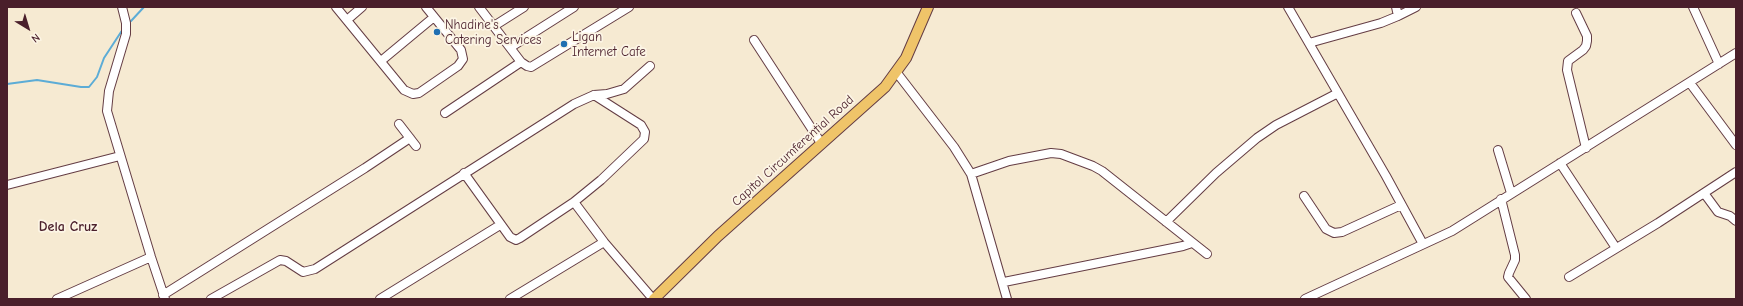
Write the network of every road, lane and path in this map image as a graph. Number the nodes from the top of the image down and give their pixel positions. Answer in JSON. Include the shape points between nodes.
{"nodes":[{"id":1,"x":336,"y":7,"type":"edge"},
{"id":2,"x":362,"y":7,"type":"edge"},
{"id":3,"x":426,"y":7,"type":"edge"},
{"id":4,"x":480,"y":7,"type":"edge"},
{"id":5,"x":524,"y":7,"type":"edge"},
{"id":6,"x":574,"y":7,"type":"edge"},
{"id":7,"x":629,"y":7,"type":"edge"},
{"id":8,"x":928,"y":7,"type":"edge"},
{"id":9,"x":1288,"y":7,"type":"edge"},
{"id":10,"x":1396,"y":7,"type":"edge"},
{"id":11,"x":1416,"y":7,"type":"edge"},
{"id":12,"x":1693,"y":7,"type":"edge"},
{"id":13,"x":123,"y":8,"type":"edge"},
{"id":14,"x":1576,"y":13,"type":"dead end"},
{"id":15,"x":1398,"y":16,"type":"junction"},
{"id":16,"x":434,"y":17,"type":"junction"},
{"id":17,"x":347,"y":20,"type":"junction"},
{"id":18,"x":494,"y":26,"type":"junction"},
{"id":19,"x":754,"y":40,"type":"dead end"},
{"id":20,"x":1309,"y":43,"type":"junction"},
{"id":21,"x":511,"y":47,"type":"junction"},
{"id":22,"x":1736,"y":53,"type":"edge"},
{"id":23,"x":381,"y":61,"type":"junction"},
{"id":24,"x":522,"y":62,"type":"junction"},
{"id":25,"x":1719,"y":64,"type":"junction"},
{"id":26,"x":650,"y":66,"type":"dead end"},
{"id":27,"x":897,"y":73,"type":"junction"},
{"id":28,"x":1690,"y":83,"type":"junction"},
{"id":29,"x":1338,"y":94,"type":"junction"},
{"id":30,"x":594,"y":95,"type":"junction"},
{"id":31,"x":445,"y":113,"type":"dead end"},
{"id":32,"x":400,"y":124,"type":"dead end"},
{"id":33,"x":410,"y":138,"type":"junction"},
{"id":34,"x":821,"y":143,"type":"junction"},
{"id":35,"x":1736,"y":145,"type":"edge"},
{"id":36,"x":416,"y":146,"type":"dead end"},
{"id":37,"x":1586,"y":148,"type":"junction"},
{"id":38,"x":1498,"y":150,"type":"dead end"},
{"id":39,"x":120,"y":156,"type":"junction"},
{"id":40,"x":1560,"y":164,"type":"junction"},
{"id":41,"x":1736,"y":172,"type":"edge"},
{"id":42,"x":464,"y":173,"type":"junction"},
{"id":43,"x":971,"y":174,"type":"junction"},
{"id":44,"x":7,"y":185,"type":"edge"},
{"id":45,"x":1511,"y":193,"type":"junction"},
{"id":46,"x":1704,"y":193,"type":"junction"},
{"id":47,"x":1304,"y":196,"type":"dead end"},
{"id":48,"x":1501,"y":199,"type":"junction"},
{"id":49,"x":574,"y":202,"type":"junction"},
{"id":50,"x":1401,"y":205,"type":"junction"},
{"id":51,"x":1736,"y":221,"type":"edge"},
{"id":52,"x":1166,"y":222,"type":"junction"},
{"id":53,"x":500,"y":225,"type":"junction"},
{"id":54,"x":604,"y":242,"type":"junction"},
{"id":55,"x":1192,"y":243,"type":"junction"},
{"id":56,"x":1423,"y":244,"type":"junction"},
{"id":57,"x":1616,"y":248,"type":"junction"},
{"id":58,"x":1207,"y":254,"type":"dead end"},
{"id":59,"x":151,"y":257,"type":"junction"},
{"id":60,"x":1569,"y":277,"type":"dead end"},
{"id":61,"x":1004,"y":282,"type":"junction"},
{"id":62,"x":164,"y":297,"type":"edge"},
{"id":63,"x":57,"y":299,"type":"edge"},
{"id":64,"x":211,"y":299,"type":"edge"},
{"id":65,"x":380,"y":299,"type":"edge"},
{"id":66,"x":510,"y":299,"type":"edge"},
{"id":67,"x":654,"y":299,"type":"edge"},
{"id":68,"x":1007,"y":299,"type":"edge"},
{"id":69,"x":1305,"y":299,"type":"edge"},
{"id":70,"x":1526,"y":299,"type":"edge"}],
"edges":[{"from":1,"to":17,"type":"street"},
{"from":2,"to":17,"type":"street"},
{"from":3,"to":16,"type":"street"},
{"from":4,"to":18,"type":"street"},
{"from":5,"to":18,"type":"street"},
{"from":6,"to":21,"type":"street"},
{"from":7,"to":24,"type":"street","via":[[536,65],[527,66]]},
{"from":8,"to":27,"type":"main road","name":"Capitol Circumferential Road"},
{"from":9,"to":20,"type":"street"},
{"from":10,"to":15,"type":"street"},
{"from":11,"to":15,"type":"street"},
{"from":12,"to":25,"type":"street"},
{"from":13,"to":39,"type":"street","via":[[126,34],[107,102]]},
{"from":14,"to":37,"type":"street","via":[[1587,41],[1586,46],[1568,61],[1567,70]]},
{"from":15,"to":20,"type":"street","via":[[1363,29]]},
{"from":16,"to":23,"type":"street"},
{"from":16,"to":23,"type":"street","via":[[461,50],[463,59],[458,66],[419,93],[413,94],[404,90]]},
{"from":17,"to":23,"type":"street"},
{"from":18,"to":21,"type":"street"},
{"from":19,"to":34,"type":"street"},
{"from":20,"to":29,"type":"street"},
{"from":21,"to":24,"type":"street"},
{"from":22,"to":25,"type":"street"},
{"from":24,"to":31,"type":"street"},
{"from":25,"to":28,"type":"street"},
{"from":26,"to":30,"type":"street","via":[[624,89]]},
{"from":27,"to":34,"type":"main road","name":"Capitol Circumferential Road","via":[[885,87]]},
{"from":27,"to":43,"type":"street","via":[[954,147]]},
{"from":28,"to":35,"type":"street"},
{"from":28,"to":37,"type":"street"},
{"from":29,"to":50,"type":"street"},
{"from":29,"to":52,"type":"street","via":[[1276,125],[1257,138],[1216,173]]},
{"from":30,"to":42,"type":"street","via":[[574,104]]},
{"from":30,"to":49,"type":"street","via":[[641,125],[645,136],[601,180]]},
{"from":32,"to":33,"type":"street"},
{"from":33,"to":36,"type":"street"},
{"from":33,"to":62,"type":"street"},
{"from":34,"to":67,"type":"main road","name":"Capitol Circumferential Road","via":[[718,236]]},
{"from":37,"to":40,"type":"street"},
{"from":38,"to":45,"type":"street"},
{"from":39,"to":44,"type":"street"},
{"from":39,"to":59,"type":"street"},
{"from":40,"to":45,"type":"street"},
{"from":40,"to":57,"type":"street"},
{"from":41,"to":46,"type":"street"},
{"from":42,"to":53,"type":"street"},
{"from":42,"to":64,"type":"street","via":[[315,269],[303,272],[280,260]]},
{"from":43,"to":52,"type":"street","via":[[1009,161],[1051,153],[1061,154],[1102,171]]},
{"from":43,"to":61,"type":"street"},
{"from":45,"to":48,"type":"street"},
{"from":46,"to":51,"type":"street","via":[[1718,212]]},
{"from":46,"to":57,"type":"street"},
{"from":47,"to":50,"type":"street","via":[[1326,229],[1334,233],[1342,232]]},
{"from":48,"to":56,"type":"street","via":[[1452,231]]},
{"from":48,"to":70,"type":"street","via":[[1515,255],[1508,277]]},
{"from":49,"to":53,"type":"street","via":[[516,240]]},
{"from":49,"to":54,"type":"street"},
{"from":50,"to":56,"type":"street"},
{"from":52,"to":55,"type":"street"},
{"from":53,"to":65,"type":"street"},
{"from":54,"to":66,"type":"street"},
{"from":54,"to":67,"type":"street"},
{"from":55,"to":58,"type":"street"},
{"from":55,"to":61,"type":"street"},
{"from":56,"to":69,"type":"street"},
{"from":57,"to":60,"type":"street"},
{"from":59,"to":62,"type":"street"},
{"from":59,"to":63,"type":"street"},
{"from":61,"to":68,"type":"street"}]}
